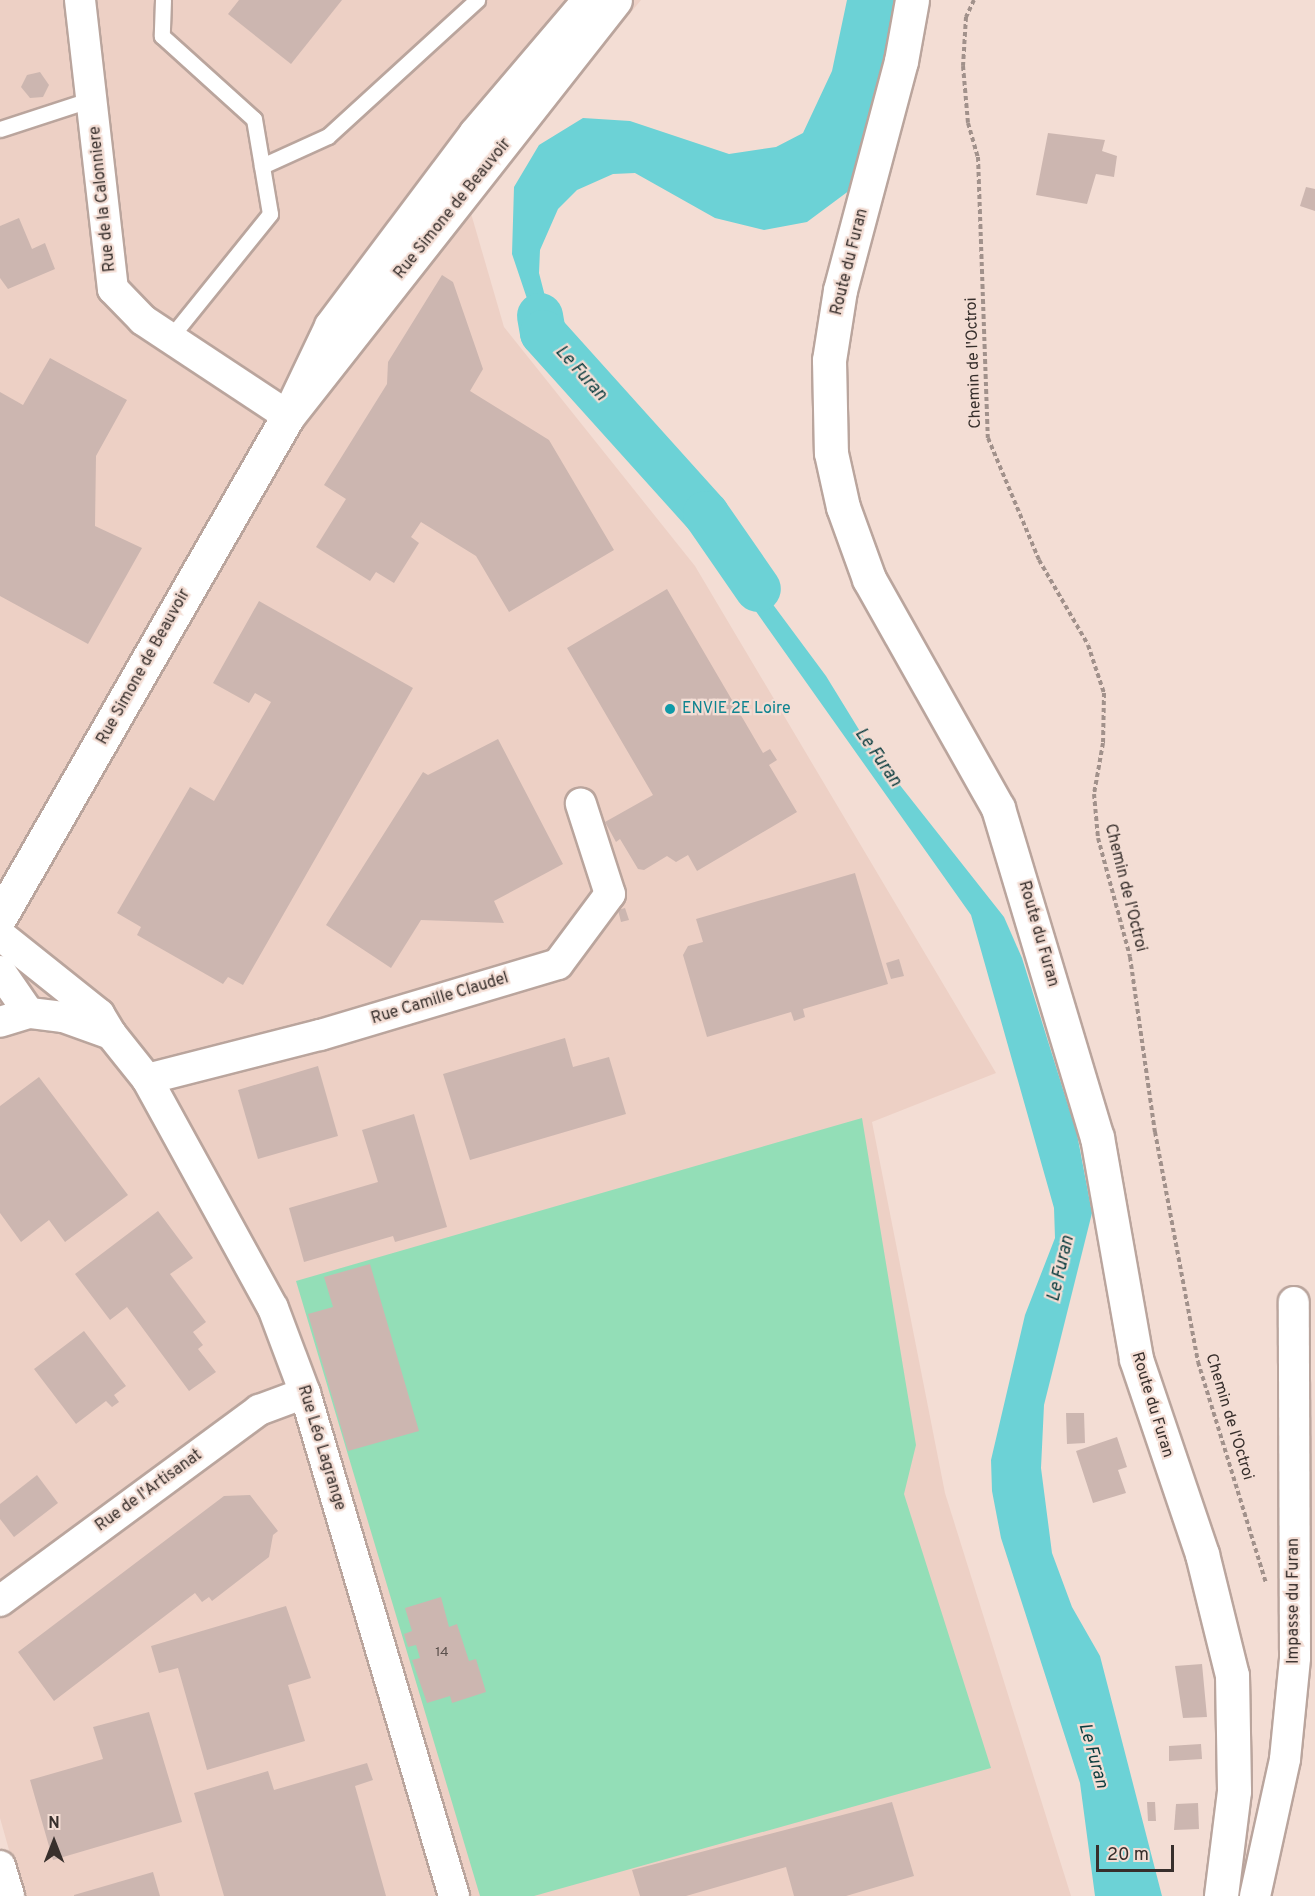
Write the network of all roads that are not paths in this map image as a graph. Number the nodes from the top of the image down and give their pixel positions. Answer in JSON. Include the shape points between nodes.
{"nodes":[{"id":1,"x":80,"y":0,"type":"edge"},
{"id":2,"x":163,"y":0,"type":"edge"},
{"id":3,"x":477,"y":0,"type":"edge"},
{"id":4,"x":589,"y":0,"type":"edge"},
{"id":5,"x":615,"y":0,"type":"edge"},
{"id":6,"x":912,"y":0,"type":"edge"},
{"id":7,"x":93,"y":99,"type":"junction"},
{"id":8,"x":0,"y":129,"type":"edge"},
{"id":9,"x":262,"y":166,"type":"junction"},
{"id":10,"x":170,"y":338,"type":"junction"},
{"id":11,"x":288,"y":416,"type":"junction"},
{"id":12,"x":581,"y":804,"type":"dead end"},
{"id":13,"x":0,"y":917,"type":"edge"},
{"id":14,"x":0,"y":935,"type":"edge"},
{"id":15,"x":0,"y":971,"type":"edge"},
{"id":16,"x":29,"y":1013,"type":"junction"},
{"id":17,"x":0,"y":1022,"type":"edge"},
{"id":18,"x":111,"y":1034,"type":"junction"},
{"id":19,"x":147,"y":1079,"type":"junction"},
{"id":20,"x":1294,"y":1302,"type":"dead end"},
{"id":21,"x":305,"y":1393,"type":"junction"},
{"id":22,"x":0,"y":1601,"type":"edge"},
{"id":23,"x":0,"y":1866,"type":"edge"},
{"id":24,"x":9,"y":1896,"type":"edge"},
{"id":25,"x":454,"y":1896,"type":"edge"},
{"id":26,"x":1221,"y":1896,"type":"edge"},
{"id":27,"x":1255,"y":1896,"type":"edge"}],
"edges":[{"from":1,"to":7,"type":"street","name":"Rue de la Calonniere"},
{"from":2,"to":9,"type":"lane","via":[[162,36],[254,119]]},
{"from":3,"to":9,"type":"lane","via":[[328,136]]},
{"from":4,"to":11,"type":"main road","name":"Rue Simone de Beauvoir","via":[[475,134],[332,326]]},
{"from":5,"to":11,"type":"main road","name":"Rue Simone de Beauvoir"},
{"from":6,"to":26,"type":"main road","name":"Route du Furan","via":[[901,61],[840,290],[829,360],[831,453],[843,507],[869,579],[998,808],[1097,1137],[1136,1359],[1202,1554],[1232,1675],[1234,1791]]},
{"from":7,"to":8,"type":"lane"},
{"from":7,"to":10,"type":"street","name":"Rue de la Calonniere","via":[[112,288],[143,321]]},
{"from":9,"to":10,"type":"lane","via":[[270,214]]},
{"from":10,"to":11,"type":"street","name":"Rue de la Calonniere"},
{"from":11,"to":13,"type":"main road","name":"Rue Simone de Beauvoir"},
{"from":12,"to":19,"type":"street","name":"Rue Camille Claudel","via":[[610,894],[558,964],[320,1035]]},
{"from":14,"to":18,"type":"street","name":"Rue Léo Lagrange","via":[[99,1014]]},
{"from":15,"to":16,"type":"street"},
{"from":16,"to":17,"type":"street"},
{"from":16,"to":18,"type":"street","via":[[63,1017]]},
{"from":18,"to":19,"type":"street","name":"Rue Léo Lagrange"},
{"from":19,"to":21,"type":"street","name":"Rue Léo Lagrange","via":[[273,1308]]},
{"from":20,"to":27,"type":"street","name":"Impasse du Furan","via":[[1295,1658],[1285,1759]]},
{"from":21,"to":22,"type":"street","name":"Rue de l'Artisanat","via":[[259,1410]]},
{"from":21,"to":25,"type":"street","name":"Rue Léo Lagrange"},
{"from":23,"to":24,"type":"street"}]}
